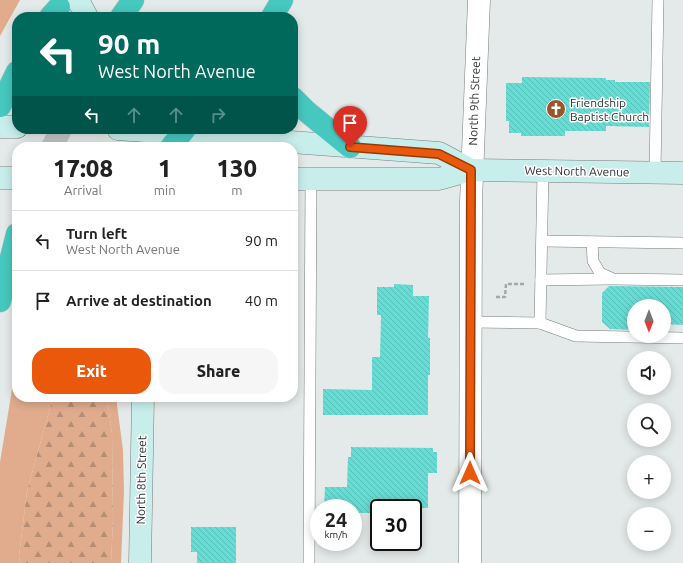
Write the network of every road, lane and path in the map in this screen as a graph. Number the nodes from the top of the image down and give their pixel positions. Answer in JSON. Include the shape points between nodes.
{"nodes":[{"id":1,"x":133,"y":0,"type":"edge"},
{"id":2,"x":479,"y":0,"type":"edge"},
{"id":3,"x":658,"y":0,"type":"edge"},
{"id":4,"x":63,"y":8,"type":"edge"},
{"id":5,"x":74,"y":12,"type":"edge"},
{"id":6,"x":125,"y":12,"type":"edge"},
{"id":7,"x":12,"y":82,"type":"edge"},
{"id":8,"x":298,"y":103,"type":"edge"},
{"id":9,"x":0,"y":106,"type":"edge"},
{"id":10,"x":0,"y":127,"type":"edge"},
{"id":11,"x":12,"y":127,"type":"edge"},
{"id":12,"x":143,"y":136,"type":"edge"},
{"id":13,"x":179,"y":136,"type":"edge"},
{"id":14,"x":272,"y":142,"type":"edge"},
{"id":15,"x":298,"y":144,"type":"edge"},
{"id":16,"x":350,"y":147,"type":"junction"},
{"id":17,"x":471,"y":170,"type":"junction"},
{"id":18,"x":543,"y":171,"type":"junction"},
{"id":19,"x":655,"y":172,"type":"junction"},
{"id":20,"x":683,"y":173,"type":"edge"},
{"id":21,"x":0,"y":178,"type":"edge"},
{"id":22,"x":12,"y":178,"type":"edge"},
{"id":23,"x":302,"y":179,"type":"edge"},
{"id":24,"x":542,"y":241,"type":"junction"},
{"id":25,"x":592,"y":242,"type":"junction"},
{"id":26,"x":683,"y":243,"type":"edge"},
{"id":27,"x":12,"y":254,"type":"edge"},
{"id":28,"x":613,"y":279,"type":"junction"},
{"id":29,"x":541,"y":280,"type":"junction"},
{"id":30,"x":683,"y":280,"type":"edge"},
{"id":31,"x":0,"y":301,"type":"edge"},
{"id":32,"x":470,"y":322,"type":"junction"},
{"id":33,"x":540,"y":323,"type":"junction"},
{"id":34,"x":683,"y":338,"type":"edge"},
{"id":35,"x":143,"y":402,"type":"edge"},
{"id":36,"x":140,"y":563,"type":"edge"},
{"id":37,"x":309,"y":563,"type":"edge"},
{"id":38,"x":470,"y":563,"type":"edge"}],
"edges":[{"from":1,"to":6,"type":"highway"},
{"from":2,"to":17,"type":"street","name":"North 9th Street"},
{"from":3,"to":19,"type":"lane"},
{"from":4,"to":5,"type":"main road"},
{"from":7,"to":9,"type":"highway"},
{"from":8,"to":16,"type":"highway"},
{"from":10,"to":11,"type":"main road"},
{"from":12,"to":13,"type":"main road","name":"West North Avenue"},
{"from":13,"to":14,"type":"main road","name":"West North Avenue"},
{"from":15,"to":16,"type":"main road","name":"West North Avenue"},
{"from":16,"to":17,"type":"main road","name":"West North Avenue","via":[[439,154]]},
{"from":17,"to":18,"type":"main road","name":"West North Avenue"},
{"from":17,"to":23,"type":"main road","name":"West North Avenue","via":[[439,179]]},
{"from":17,"to":32,"type":"street","name":"North 9th Street"},
{"from":18,"to":19,"type":"main road","name":"West North Avenue"},
{"from":18,"to":24,"type":"lane"},
{"from":19,"to":20,"type":"main road","name":"West North Avenue"},
{"from":21,"to":22,"type":"main road"},
{"from":23,"to":37,"type":"lane"},
{"from":24,"to":25,"type":"lane"},
{"from":24,"to":29,"type":"lane"},
{"from":25,"to":26,"type":"lane"},
{"from":25,"to":28,"type":"lane","via":[[593,260],[600,273]]},
{"from":27,"to":31,"type":"highway"},
{"from":28,"to":29,"type":"lane"},
{"from":28,"to":30,"type":"lane"},
{"from":29,"to":33,"type":"lane"},
{"from":32,"to":33,"type":"lane"},
{"from":32,"to":38,"type":"street","name":"North 9th Street"},
{"from":33,"to":34,"type":"lane","via":[[576,336]]},
{"from":35,"to":36,"type":"main road","name":"North 8th Street"}]}
